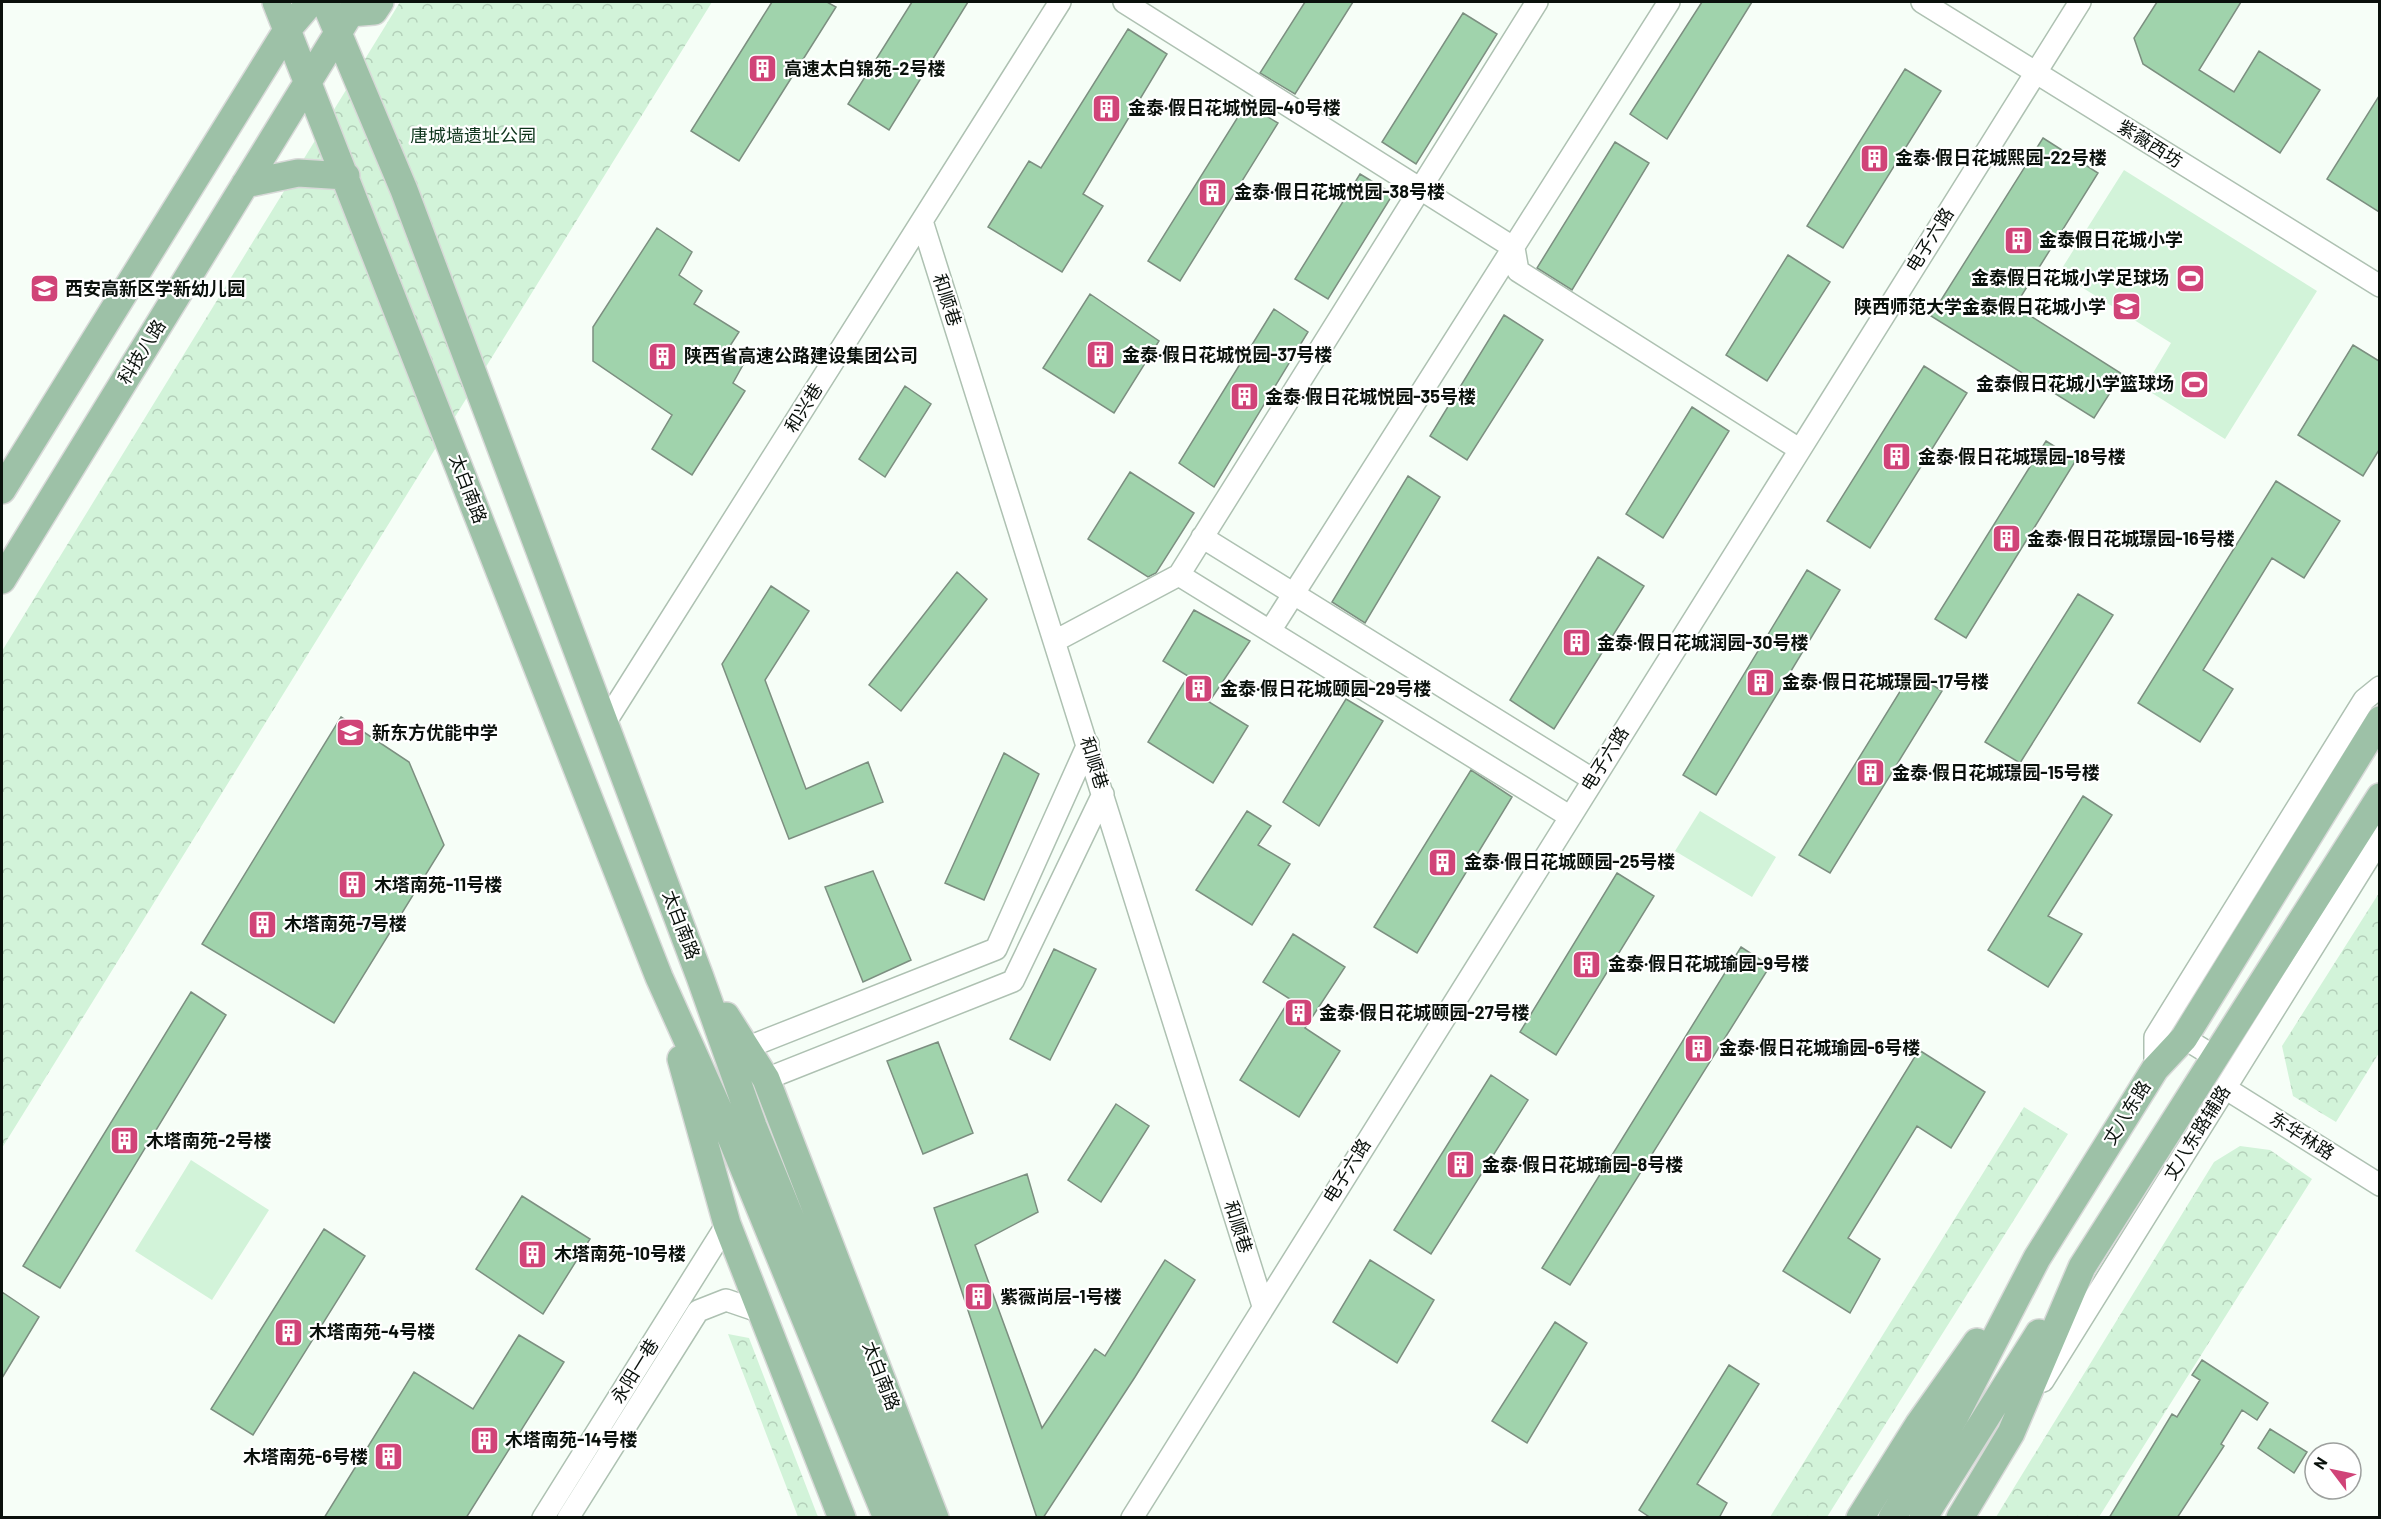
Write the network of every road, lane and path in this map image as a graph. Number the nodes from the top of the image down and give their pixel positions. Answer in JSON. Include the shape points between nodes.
{"nodes":[{"id":1,"x":276,"y":2,"type":"edge"},
{"id":2,"x":311,"y":2,"type":"edge"},
{"id":3,"x":325,"y":2,"type":"edge"},
{"id":4,"x":380,"y":2,"type":"edge"},
{"id":5,"x":1060,"y":2,"type":"edge"},
{"id":6,"x":1124,"y":2,"type":"edge"},
{"id":7,"x":1537,"y":2,"type":"edge"},
{"id":8,"x":1669,"y":2,"type":"edge"},
{"id":9,"x":1922,"y":2,"type":"edge"},
{"id":10,"x":2080,"y":2,"type":"edge"},
{"id":11,"x":348,"y":15,"type":"edge"},
{"id":12,"x":287,"y":30,"type":"junction"},
{"id":13,"x":2036,"y":73,"type":"junction"},
{"id":14,"x":309,"y":80,"type":"junction"},
{"id":15,"x":346,"y":176,"type":"junction"},
{"id":16,"x":245,"y":184,"type":"junction"},
{"id":17,"x":1421,"y":189,"type":"junction"},
{"id":18,"x":922,"y":221,"type":"junction"},
{"id":19,"x":1514,"y":248,"type":"junction"},
{"id":20,"x":2379,"y":286,"type":"edge"},
{"id":21,"x":1799,"y":449,"type":"junction"},
{"id":22,"x":2,"y":490,"type":"edge"},
{"id":23,"x":1202,"y":537,"type":"junction"},
{"id":24,"x":1179,"y":575,"type":"junction"},
{"id":25,"x":2,"y":580,"type":"edge"},
{"id":26,"x":1294,"y":594,"type":"junction"},
{"id":27,"x":1270,"y":631,"type":"junction"},
{"id":28,"x":1055,"y":641,"type":"junction"},
{"id":29,"x":2379,"y":687,"type":"edge"},
{"id":30,"x":2379,"y":720,"type":"edge"},
{"id":31,"x":605,"y":723,"type":"junction"},
{"id":32,"x":1088,"y":744,"type":"junction"},
{"id":33,"x":1592,"y":779,"type":"junction"},
{"id":34,"x":1103,"y":794,"type":"junction"},
{"id":35,"x":2379,"y":797,"type":"edge"},
{"id":36,"x":1569,"y":816,"type":"junction"},
{"id":37,"x":2379,"y":831,"type":"edge"},
{"id":38,"x":659,"y":976,"type":"junction"},
{"id":39,"x":700,"y":976,"type":"junction"},
{"id":40,"x":2184,"y":1038,"type":"junction"},
{"id":41,"x":746,"y":1048,"type":"junction"},
{"id":42,"x":2215,"y":1057,"type":"junction"},
{"id":43,"x":2155,"y":1069,"type":"junction"},
{"id":44,"x":766,"y":1079,"type":"junction"},
{"id":45,"x":2225,"y":1088,"type":"junction"},
{"id":46,"x":742,"y":1130,"type":"junction"},
{"id":47,"x":2379,"y":1185,"type":"edge"},
{"id":48,"x":727,"y":1224,"type":"junction"},
{"id":49,"x":2037,"y":1258,"type":"junction"},
{"id":50,"x":2082,"y":1267,"type":"junction"},
{"id":51,"x":1263,"y":1306,"type":"junction"},
{"id":52,"x":764,"y":1312,"type":"junction"},
{"id":53,"x":2011,"y":1433,"type":"junction"},
{"id":54,"x":543,"y":1518,"type":"edge"},
{"id":55,"x":568,"y":1518,"type":"edge"},
{"id":56,"x":842,"y":1518,"type":"edge"},
{"id":57,"x":887,"y":1518,"type":"edge"},
{"id":58,"x":913,"y":1518,"type":"edge"},
{"id":59,"x":935,"y":1518,"type":"edge"},
{"id":60,"x":1132,"y":1518,"type":"edge"},
{"id":61,"x":1860,"y":1518,"type":"edge"},
{"id":62,"x":1892,"y":1518,"type":"edge"},
{"id":63,"x":1923,"y":1518,"type":"edge"},
{"id":64,"x":1960,"y":1518,"type":"edge"}],
"edges":[{"from":1,"to":12,"type":"main road","name":"太白南路"},
{"from":2,"to":12,"type":"main road"},
{"from":3,"to":11,"type":"main road","name":"太白南路"},
{"from":4,"to":11,"type":"main road","via":[[374,12]]},
{"from":5,"to":18,"type":"street","name":"和兴巷"},
{"from":6,"to":17,"type":"street"},
{"from":7,"to":17,"type":"street"},
{"from":8,"to":19,"type":"street"},
{"from":9,"to":13,"type":"street","name":"紫薇西坊"},
{"from":10,"to":13,"type":"street","name":"电子六路"},
{"from":11,"to":14,"type":"main road","name":"科技八路"},
{"from":11,"to":31,"type":"main road","name":"太白南路","via":[[352,72],[404,190]]},
{"from":12,"to":14,"type":"main road","name":"太白南路"},
{"from":12,"to":22,"type":"main road"},
{"from":13,"to":20,"type":"street","name":"紫薇西坊"},
{"from":13,"to":21,"type":"street","name":"电子六路"},
{"from":14,"to":15,"type":"main road","name":"太白南路"},
{"from":14,"to":16,"type":"main road","name":"科技八路"},
{"from":15,"to":16,"type":"main road","via":[[298,173]]},
{"from":15,"to":38,"type":"main road","name":"太白南路"},
{"from":16,"to":25,"type":"main road","name":"科技八路"},
{"from":17,"to":19,"type":"street"},
{"from":17,"to":23,"type":"street"},
{"from":18,"to":28,"type":"street","name":"和顺巷"},
{"from":18,"to":31,"type":"street","name":"和兴巷"},
{"from":19,"to":21,"type":"street","via":[[1518,271]]},
{"from":19,"to":26,"type":"street"},
{"from":21,"to":33,"type":"street","name":"电子六路"},
{"from":23,"to":24,"type":"street"},
{"from":23,"to":26,"type":"street"},
{"from":24,"to":27,"type":"street"},
{"from":24,"to":28,"type":"street"},
{"from":26,"to":27,"type":"street"},
{"from":26,"to":33,"type":"street"},
{"from":27,"to":36,"type":"street"},
{"from":28,"to":32,"type":"street","name":"和顺巷"},
{"from":29,"to":43,"type":"street","via":[[2364,700],[2155,1037]]},
{"from":30,"to":40,"type":"main road","name":"丈八东路"},
{"from":31,"to":39,"type":"main road","name":"太白南路"},
{"from":32,"to":34,"type":"street","name":"和顺巷"},
{"from":32,"to":41,"type":"street","via":[[996,949]]},
{"from":33,"to":36,"type":"street","name":"电子六路"},
{"from":34,"to":44,"type":"street","via":[[1013,981]]},
{"from":34,"to":51,"type":"street","name":"和顺巷"},
{"from":35,"to":42,"type":"main road"},
{"from":36,"to":51,"type":"street","name":"电子六路"},
{"from":37,"to":45,"type":"street","name":"丈八东路辅路","via":[[2371,854]]},
{"from":38,"to":46,"type":"main road","name":"太白南路"},
{"from":38,"to":48,"type":"main road","name":"太白南路"},
{"from":39,"to":41,"type":"main road","name":"太白南路"},
{"from":39,"to":46,"type":"main road","name":"太白南路"},
{"from":40,"to":42,"type":"street"},
{"from":40,"to":43,"type":"main road","name":"丈八东路"},
{"from":41,"to":44,"type":"main road","name":"太白南路"},
{"from":42,"to":50,"type":"main road"},
{"from":43,"to":49,"type":"main road","name":"丈八东路"},
{"from":44,"to":59,"type":"main road","name":"太白南路"},
{"from":45,"to":47,"type":"street","name":"东华林路"},
{"from":45,"to":53,"type":"street","name":"丈八东路辅路"},
{"from":46,"to":57,"type":"main road","name":"太白南路"},
{"from":46,"to":58,"type":"main road","name":"太白南路"},
{"from":48,"to":52,"type":"main road","name":"太白南路"},
{"from":48,"to":54,"type":"street","name":"永阳一巷"},
{"from":49,"to":61,"type":"main road","via":[[1919,1424]]},
{"from":49,"to":62,"type":"main road","name":"丈八东路","via":[[1955,1416]]},
{"from":50,"to":53,"type":"main road"},
{"from":50,"to":63,"type":"main road"},
{"from":51,"to":60,"type":"street","name":"电子六路"},
{"from":52,"to":55,"type":"street","name":"永阳一巷","via":[[726,1300],[698,1311]]},
{"from":52,"to":56,"type":"main road","name":"太白南路"},
{"from":53,"to":64,"type":"main road"}]}
